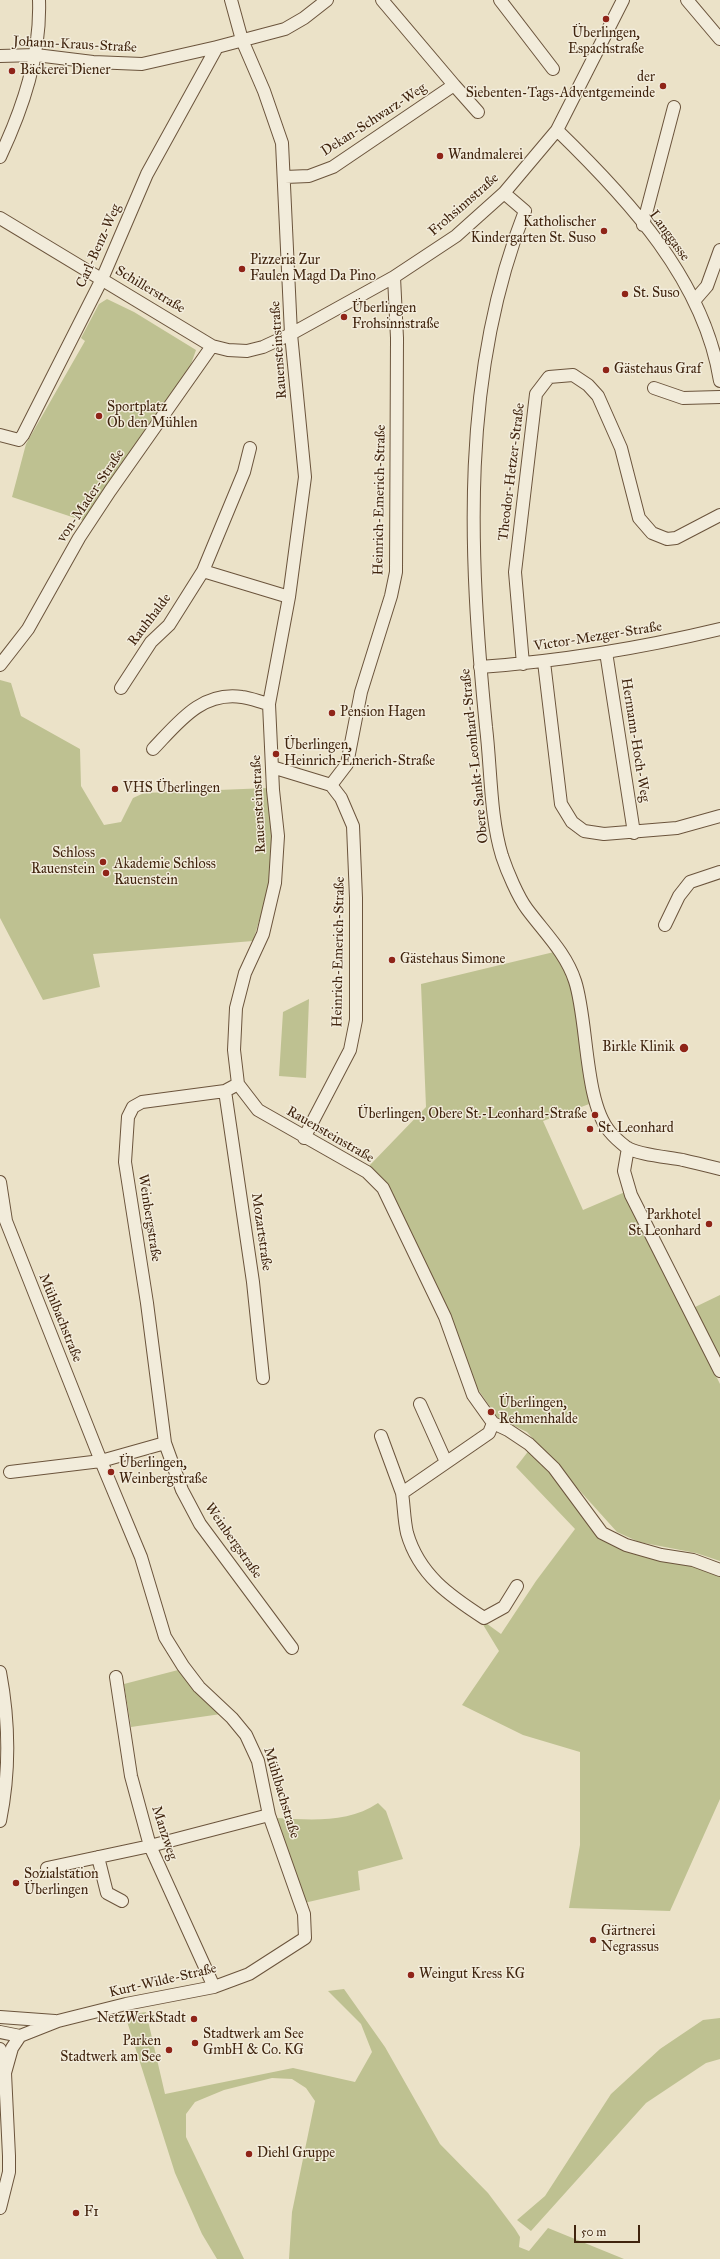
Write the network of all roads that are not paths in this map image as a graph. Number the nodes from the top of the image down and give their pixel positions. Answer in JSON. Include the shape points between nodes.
{"nodes":[{"id":1,"x":39,"y":0,"type":"edge"},
{"id":2,"x":231,"y":0,"type":"edge"},
{"id":3,"x":327,"y":0,"type":"edge"},
{"id":4,"x":382,"y":0,"type":"edge"},
{"id":5,"x":500,"y":0,"type":"edge"},
{"id":6,"x":623,"y":0,"type":"edge"},
{"id":7,"x":687,"y":0,"type":"edge"},
{"id":8,"x":720,"y":39,"type":"edge"},
{"id":9,"x":242,"y":40,"type":"junction"},
{"id":10,"x":217,"y":47,"type":"junction"},
{"id":11,"x":36,"y":55,"type":"junction"},
{"id":12,"x":0,"y":56,"type":"edge"},
{"id":13,"x":553,"y":69,"type":"dead end"},
{"id":14,"x":454,"y":85,"type":"junction"},
{"id":15,"x":674,"y":107,"type":"dead end"},
{"id":16,"x":478,"y":112,"type":"dead end"},
{"id":17,"x":557,"y":130,"type":"junction"},
{"id":18,"x":0,"y":157,"type":"edge"},
{"id":19,"x":285,"y":177,"type":"junction"},
{"id":20,"x":504,"y":193,"type":"junction"},
{"id":21,"x":0,"y":218,"type":"edge"},
{"id":22,"x":643,"y":225,"type":"junction"},
{"id":23,"x":720,"y":250,"type":"edge"},
{"id":24,"x":394,"y":277,"type":"junction"},
{"id":25,"x":102,"y":279,"type":"junction"},
{"id":26,"x":694,"y":302,"type":"junction"},
{"id":27,"x":291,"y":334,"type":"junction"},
{"id":28,"x":212,"y":346,"type":"junction"},
{"id":29,"x":720,"y":381,"type":"edge"},
{"id":30,"x":654,"y":388,"type":"dead end"},
{"id":31,"x":720,"y":397,"type":"edge"},
{"id":32,"x":0,"y":435,"type":"edge"},
{"id":33,"x":250,"y":448,"type":"dead end"},
{"id":34,"x":720,"y":515,"type":"edge"},
{"id":35,"x":203,"y":570,"type":"junction"},
{"id":36,"x":289,"y":597,"type":"junction"},
{"id":37,"x":720,"y":629,"type":"edge"},
{"id":38,"x":606,"y":652,"type":"junction"},
{"id":39,"x":544,"y":662,"type":"junction"},
{"id":40,"x":523,"y":664,"type":"junction"},
{"id":41,"x":0,"y":665,"type":"edge"},
{"id":42,"x":480,"y":667,"type":"junction"},
{"id":43,"x":120,"y":688,"type":"dead end"},
{"id":44,"x":269,"y":704,"type":"junction"},
{"id":45,"x":153,"y":749,"type":"dead end"},
{"id":46,"x":272,"y":768,"type":"junction"},
{"id":47,"x":331,"y":785,"type":"junction"},
{"id":48,"x":720,"y":816,"type":"edge"},
{"id":49,"x":634,"y":833,"type":"junction"},
{"id":50,"x":720,"y":872,"type":"edge"},
{"id":51,"x":665,"y":924,"type":"dead end"},
{"id":52,"x":238,"y":1084,"type":"junction"},
{"id":53,"x":225,"y":1091,"type":"junction"},
{"id":54,"x":304,"y":1138,"type":"junction"},
{"id":55,"x":628,"y":1148,"type":"junction"},
{"id":56,"x":720,"y":1169,"type":"edge"},
{"id":57,"x":0,"y":1182,"type":"edge"},
{"id":58,"x":720,"y":1371,"type":"edge"},
{"id":59,"x":264,"y":1378,"type":"dead end"},
{"id":60,"x":420,"y":1404,"type":"dead end"},
{"id":61,"x":492,"y":1423,"type":"junction"},
{"id":62,"x":381,"y":1436,"type":"dead end"},
{"id":63,"x":164,"y":1443,"type":"junction"},
{"id":64,"x":101,"y":1462,"type":"junction"},
{"id":65,"x":446,"y":1462,"type":"junction"},
{"id":66,"x":10,"y":1472,"type":"dead end"},
{"id":67,"x":402,"y":1493,"type":"junction"},
{"id":68,"x":720,"y":1570,"type":"edge"},
{"id":69,"x":516,"y":1586,"type":"dead end"},
{"id":70,"x":292,"y":1648,"type":"dead end"},
{"id":71,"x":0,"y":1672,"type":"edge"},
{"id":72,"x":116,"y":1678,"type":"dead end"},
{"id":73,"x":269,"y":1815,"type":"junction"},
{"id":74,"x":0,"y":1821,"type":"edge"},
{"id":75,"x":150,"y":1846,"type":"junction"},
{"id":76,"x":98,"y":1857,"type":"junction"},
{"id":77,"x":47,"y":1868,"type":"dead end"},
{"id":78,"x":122,"y":1900,"type":"dead end"},
{"id":79,"x":291,"y":1948,"type":"joint"},
{"id":80,"x":214,"y":1987,"type":"junction"},
{"id":81,"x":0,"y":2018,"type":"edge"},
{"id":82,"x":58,"y":2021,"type":"junction"},
{"id":83,"x":0,"y":2032,"type":"edge"},
{"id":84,"x":20,"y":2036,"type":"junction"},
{"id":85,"x":0,"y":2049,"type":"edge"},
{"id":86,"x":5,"y":2073,"type":"junction"},
{"id":87,"x":0,"y":2208,"type":"edge"}],
"edges":[{"from":1,"to":11,"type":"street"},
{"from":2,"to":9,"type":"street","name":"Rauensteinstraße"},
{"from":3,"to":9,"type":"street","via":[[285,29]]},
{"from":4,"to":14,"type":"street"},
{"from":5,"to":13,"type":"street"},
{"from":6,"to":17,"type":"street","name":"Frohsinnstraße"},
{"from":7,"to":8,"type":"street"},
{"from":9,"to":10,"type":"street","name":"Johann-Kraus-Straße"},
{"from":9,"to":19,"type":"street","name":"Rauensteinstraße","via":[[264,91],[282,143]]},
{"from":10,"to":11,"type":"street","name":"Johann-Kraus-Straße","via":[[142,64],[93,62]]},
{"from":10,"to":25,"type":"street","name":"Carl-Benz-Weg","via":[[147,174]]},
{"from":11,"to":12,"type":"street","name":"Johann-Kraus-Straße"},
{"from":11,"to":18,"type":"street","via":[[22,104]]},
{"from":14,"to":16,"type":"street"},
{"from":14,"to":19,"type":"street","name":"Dekan-Schwarz-Weg","via":[[333,166],[309,176]]},
{"from":15,"to":22,"type":"street"},
{"from":17,"to":20,"type":"street","name":"Frohsinnstraße"},
{"from":17,"to":22,"type":"street","name":"Langgasse","via":[[616,191]]},
{"from":19,"to":27,"type":"street","name":"Rauensteinstraße"},
{"from":20,"to":24,"type":"street","name":"Frohsinnstraße","via":[[456,236]]},
{"from":20,"to":42,"type":"street","name":"Obere Sankt-Leonhard-Straße","via":[[525,211],[509,252],[495,312],[476,433],[472,517]]},
{"from":21,"to":25,"type":"street","name":"Schillerstraße"},
{"from":22,"to":26,"type":"street","name":"Langgasse","via":[[668,255]]},
{"from":23,"to":26,"type":"street","via":[[707,286]]},
{"from":24,"to":27,"type":"street","name":"Frohsinnstraße"},
{"from":24,"to":47,"type":"street","name":"Heinrich-Emerich-Straße","via":[[397,338],[396,572],[361,692],[347,764]]},
{"from":25,"to":28,"type":"street","name":"Schillerstraße"},
{"from":25,"to":32,"type":"street","name":"Carl-Benz-Weg","via":[[24,436],[19,440]]},
{"from":26,"to":29,"type":"street","name":"Langgasse","via":[[716,358]]},
{"from":27,"to":28,"type":"street","name":"Schillerstraße","via":[[246,351]]},
{"from":27,"to":36,"type":"street","name":"Rauensteinstraße","via":[[305,477]]},
{"from":28,"to":41,"type":"street","name":"von-Mader-Straße","via":[[110,491],[79,538],[28,629]]},
{"from":30,"to":31,"type":"street","via":[[682,398]]},
{"from":33,"to":35,"type":"street","name":"Rauhhalde","via":[[244,472]]},
{"from":34,"to":40,"type":"street","name":"Theodor-Hetzer-Straße","via":[[676,538],[667,539],[652,533],[639,518],[621,448],[598,396],[573,375],[549,377],[536,394],[515,572]]},
{"from":35,"to":36,"type":"street"},
{"from":35,"to":43,"type":"street","name":"Rauhhalde","via":[[169,625],[151,642]]},
{"from":36,"to":44,"type":"street","name":"Rauensteinstraße"},
{"from":37,"to":38,"type":"street","name":"Victor-Mezger-Straße","via":[[663,643]]},
{"from":38,"to":39,"type":"street","name":"Victor-Mezger-Straße"},
{"from":38,"to":49,"type":"street","name":"Hermann-Hoch-Weg"},
{"from":39,"to":40,"type":"street","name":"Victor-Mezger-Straße"},
{"from":39,"to":49,"type":"street","via":[[561,804],[572,822],[584,831],[604,834]]},
{"from":40,"to":42,"type":"street","name":"Victor-Mezger-Straße"},
{"from":42,"to":55,"type":"street","name":"Obere Sankt-Leonhard-Straße","via":[[495,817],[502,855],[525,907],[557,947],[574,976],[595,1099],[608,1130]]},
{"from":44,"to":45,"type":"street","via":[[241,697],[214,698],[193,708]]},
{"from":44,"to":46,"type":"street","name":"Rauensteinstraße"},
{"from":46,"to":47,"type":"street"},
{"from":46,"to":52,"type":"street","name":"Rauensteinstraße","via":[[278,836],[275,883],[263,934],[245,973],[236,1008],[234,1050]]},
{"from":47,"to":54,"type":"street","name":"Heinrich-Emerich-Straße","via":[[341,798],[353,826],[356,1020],[350,1050]]},
{"from":48,"to":49,"type":"street","via":[[677,828]]},
{"from":50,"to":51,"type":"street","via":[[690,882],[679,896]]},
{"from":52,"to":53,"type":"street","name":"Weinbergstraße"},
{"from":52,"to":54,"type":"street","name":"Rauensteinstraße","via":[[258,1110]]},
{"from":53,"to":59,"type":"street","name":"Mozartstraße","via":[[253,1282]]},
{"from":53,"to":63,"type":"street","name":"Weinbergstraße","via":[[142,1102],[133,1107],[128,1117],[125,1162],[147,1303]]},
{"from":54,"to":61,"type":"street","name":"Rauensteinstraße","via":[[367,1172],[383,1188],[445,1317],[473,1395]]},
{"from":55,"to":56,"type":"street"},
{"from":55,"to":58,"type":"street","via":[[624,1171],[631,1195]]},
{"from":57,"to":64,"type":"street","name":"Mühlbachstraße","via":[[6,1221]]},
{"from":60,"to":65,"type":"street"},
{"from":61,"to":65,"type":"street","via":[[489,1433]]},
{"from":61,"to":68,"type":"street","via":[[529,1444],[554,1468],[602,1533],[626,1546],[693,1560]]},
{"from":62,"to":67,"type":"street"},
{"from":63,"to":64,"type":"street"},
{"from":63,"to":70,"type":"street","name":"Weinbergstraße","via":[[182,1490],[200,1524]]},
{"from":64,"to":66,"type":"street"},
{"from":64,"to":73,"type":"street","name":"Mühlbachstraße","via":[[141,1557],[165,1637],[199,1687],[246,1735],[258,1761]]},
{"from":65,"to":67,"type":"street"},
{"from":67,"to":69,"type":"street","via":[[407,1533],[419,1559],[438,1586],[484,1618],[504,1607]]},
{"from":71,"to":74,"type":"street","via":[[7,1713],[4,1800]]},
{"from":72,"to":75,"type":"street","name":"Manzweg","via":[[131,1776]]},
{"from":73,"to":75,"type":"street"},
{"from":73,"to":79,"type":"street","name":"Mühlbachstraße","via":[[304,1914],[305,1938]]},
{"from":75,"to":76,"type":"street"},
{"from":75,"to":80,"type":"street","name":"Manzweg"},
{"from":76,"to":77,"type":"street"},
{"from":76,"to":78,"type":"street","via":[[107,1892]]},
{"from":79,"to":80,"type":"street","name":"Kurt-Wilde-Straße","via":[[249,1974]]},
{"from":80,"to":82,"type":"street","name":"Kurt-Wilde-Straße","via":[[126,2004]]},
{"from":81,"to":82,"type":"street","name":"Kurt-Wilde-Straße"},
{"from":82,"to":84,"type":"street","name":"Kurt-Wilde-Straße"},
{"from":83,"to":84,"type":"street"},
{"from":84,"to":86,"type":"street","via":[[12,2048]]},
{"from":85,"to":86,"type":"street"},
{"from":86,"to":87,"type":"street","via":[[9,2172]]}]}
